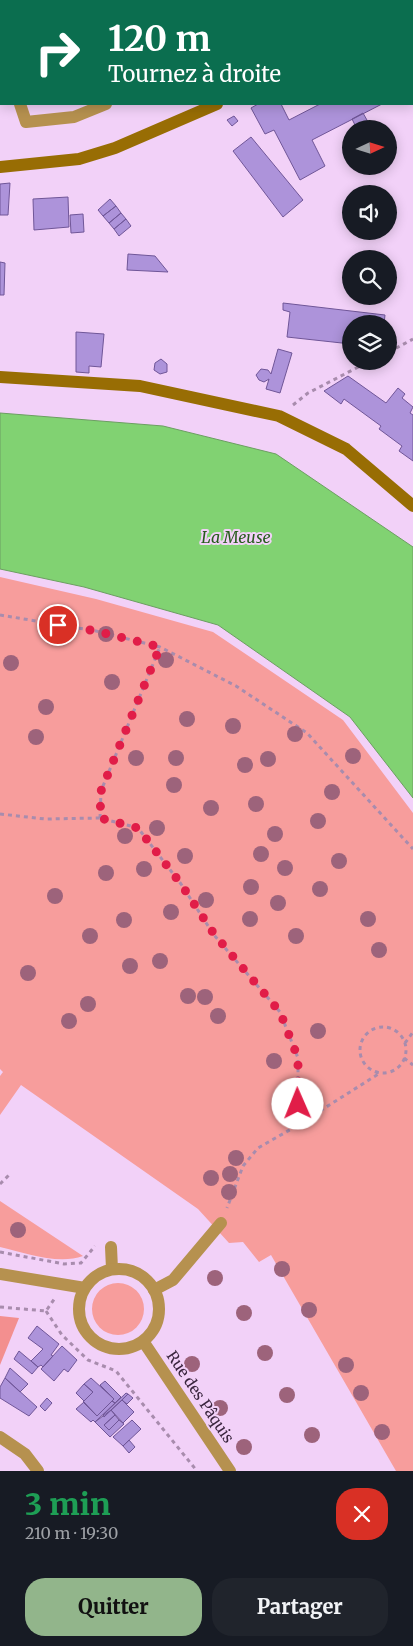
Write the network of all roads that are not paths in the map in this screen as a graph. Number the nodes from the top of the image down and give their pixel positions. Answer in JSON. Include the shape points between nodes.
{"nodes":[{"id":1,"x":20,"y":105,"type":"edge"},
{"id":2,"x":104,"y":105,"type":"edge"},
{"id":3,"x":215,"y":105,"type":"edge"},
{"id":4,"x":0,"y":167,"type":"edge"},
{"id":5,"x":0,"y":377,"type":"edge"},
{"id":6,"x":413,"y":506,"type":"edge"},
{"id":7,"x":221,"y":1223,"type":"road end"},
{"id":8,"x":111,"y":1247,"type":"dead end"},
{"id":9,"x":112,"y":1270,"type":"junction"},
{"id":10,"x":0,"y":1274,"type":"edge"},
{"id":11,"x":85,"y":1288,"type":"junction"},
{"id":12,"x":154,"y":1290,"type":"junction"},
{"id":13,"x":143,"y":1341,"type":"junction"},
{"id":14,"x":0,"y":1436,"type":"edge"},
{"id":15,"x":38,"y":1471,"type":"edge"},
{"id":16,"x":230,"y":1471,"type":"edge"}],
"edges":[{"from":1,"to":2,"type":"street","via":[[26,122],[74,117]]},
{"from":3,"to":4,"type":"street","via":[[79,160]]},
{"from":5,"to":6,"type":"street","via":[[140,386],[279,416],[346,449]]},
{"from":7,"to":12,"type":"street","via":[[173,1280]]},
{"from":8,"to":9,"type":"street"},
{"from":9,"to":11,"type":"street","via":[[101,1273]]},
{"from":9,"to":12,"type":"street","via":[[136,1273]]},
{"from":10,"to":11,"type":"street"},
{"from":11,"to":13,"type":"street","via":[[79,1314],[83,1327],[92,1338],[103,1346],[117,1349]]},
{"from":12,"to":13,"type":"street","via":[[158,1301],[156,1323]]},
{"from":13,"to":16,"type":"street","name":"Rue des Pâquis"},
{"from":14,"to":15,"type":"street","via":[[25,1454]]}]}
